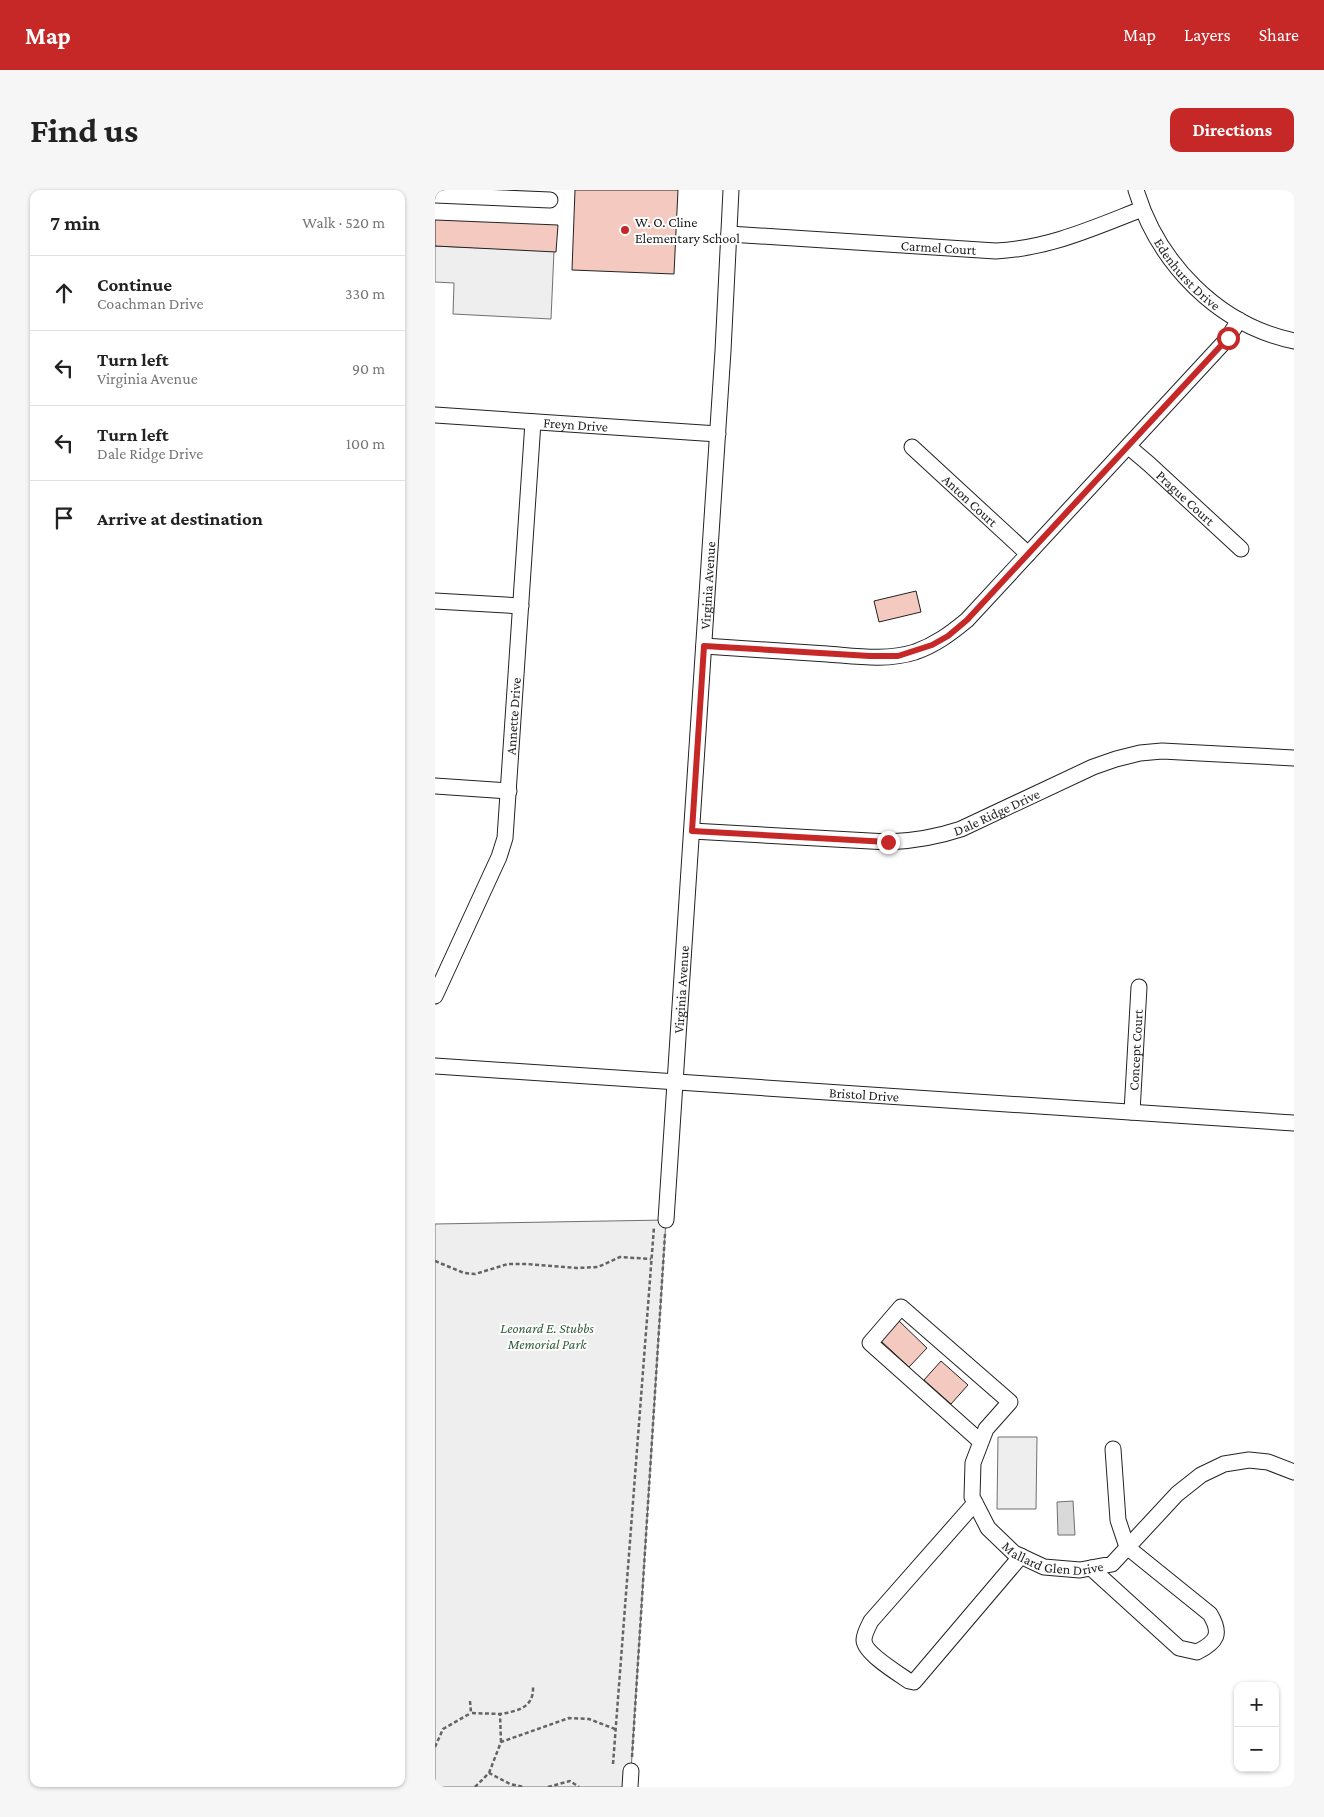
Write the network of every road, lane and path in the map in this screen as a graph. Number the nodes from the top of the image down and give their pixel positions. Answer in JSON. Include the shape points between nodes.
{"nodes":[{"id":1,"x":731,"y":190,"type":"edge"},
{"id":2,"x":1137,"y":190,"type":"edge"},
{"id":3,"x":435,"y":195,"type":"edge"},
{"id":4,"x":550,"y":200,"type":"dead end"},
{"id":5,"x":1142,"y":209,"type":"junction"},
{"id":6,"x":729,"y":234,"type":"junction"},
{"id":7,"x":1239,"y":320,"type":"junction"},
{"id":8,"x":1294,"y":341,"type":"edge"},
{"id":9,"x":435,"y":415,"type":"edge"},
{"id":10,"x":533,"y":422,"type":"junction"},
{"id":11,"x":718,"y":434,"type":"junction"},
{"id":12,"x":912,"y":447,"type":"dead end"},
{"id":13,"x":1129,"y":447,"type":"junction"},
{"id":14,"x":1241,"y":549,"type":"dead end"},
{"id":15,"x":1028,"y":554,"type":"junction"},
{"id":16,"x":435,"y":601,"type":"edge"},
{"id":17,"x":521,"y":606,"type":"junction"},
{"id":18,"x":704,"y":646,"type":"junction"},
{"id":19,"x":1294,"y":758,"type":"edge"},
{"id":20,"x":435,"y":786,"type":"edge"},
{"id":21,"x":509,"y":791,"type":"junction"},
{"id":22,"x":692,"y":831,"type":"junction"},
{"id":23,"x":1139,"y":987,"type":"dead end"},
{"id":24,"x":435,"y":996,"type":"edge"},
{"id":25,"x":435,"y":1066,"type":"edge"},
{"id":26,"x":676,"y":1082,"type":"junction"},
{"id":27,"x":1132,"y":1112,"type":"junction"},
{"id":28,"x":1294,"y":1123,"type":"edge"},
{"id":29,"x":660,"y":1221,"type":"junction"},
{"id":30,"x":651,"y":1259,"type":"junction"},
{"id":31,"x":435,"y":1261,"type":"edge"},
{"id":32,"x":981,"y":1442,"type":"junction"},
{"id":33,"x":1113,"y":1449,"type":"dead end"},
{"id":34,"x":1294,"y":1472,"type":"edge"},
{"id":35,"x":975,"y":1503,"type":"junction"},
{"id":36,"x":1127,"y":1547,"type":"junction"},
{"id":37,"x":1021,"y":1556,"type":"junction"},
{"id":38,"x":1091,"y":1568,"type":"junction"},
{"id":39,"x":533,"y":1687,"type":"dead end"},
{"id":40,"x":470,"y":1701,"type":"dead end"},
{"id":41,"x":471,"y":1713,"type":"junction"},
{"id":42,"x":500,"y":1714,"type":"junction"},
{"id":43,"x":615,"y":1729,"type":"junction"},
{"id":44,"x":501,"y":1742,"type":"junction"},
{"id":45,"x":435,"y":1747,"type":"edge"},
{"id":46,"x":613,"y":1764,"type":"dead end"},
{"id":47,"x":631,"y":1772,"type":"joint"},
{"id":48,"x":489,"y":1773,"type":"junction"},
{"id":49,"x":475,"y":1787,"type":"edge"},
{"id":50,"x":524,"y":1787,"type":"edge"},
{"id":51,"x":548,"y":1787,"type":"edge"},
{"id":52,"x":579,"y":1787,"type":"edge"},
{"id":53,"x":630,"y":1787,"type":"edge"}],
"edges":[{"from":1,"to":6,"type":"street","name":"Virginia Avenue"},
{"from":2,"to":5,"type":"street","name":"Edenhurst Drive"},
{"from":3,"to":4,"type":"street"},
{"from":5,"to":6,"type":"street","name":"Carmel Court","via":[[1066,238],[1018,249]]},
{"from":5,"to":7,"type":"street","name":"Edenhurst Drive","via":[[1159,243],[1178,270],[1198,291]]},
{"from":6,"to":11,"type":"street","name":"Virginia Avenue"},
{"from":7,"to":8,"type":"street","name":"Edenhurst Drive"},
{"from":7,"to":13,"type":"street","via":[[1228,338]]},
{"from":9,"to":10,"type":"street","name":"Freyn Drive"},
{"from":10,"to":11,"type":"street","name":"Freyn Drive"},
{"from":10,"to":17,"type":"street","name":"Annette Drive"},
{"from":11,"to":18,"type":"street","name":"Virginia Avenue"},
{"from":12,"to":15,"type":"street","name":"Anton Court"},
{"from":13,"to":14,"type":"street","name":"Prague Court"},
{"from":13,"to":15,"type":"street"},
{"from":15,"to":18,"type":"street","via":[[967,620],[948,636],[913,652],[898,656],[870,656]]},
{"from":16,"to":17,"type":"street"},
{"from":17,"to":21,"type":"street","name":"Annette Drive"},
{"from":18,"to":22,"type":"street","name":"Virginia Avenue"},
{"from":19,"to":22,"type":"street","name":"Dale Ridge Drive","via":[[1162,751],[1140,753],[1093,767],[961,830],[914,841]]},
{"from":20,"to":21,"type":"street"},
{"from":21,"to":24,"type":"street","name":"Annette Drive","via":[[505,838],[499,857]]},
{"from":22,"to":26,"type":"street","name":"Virginia Avenue"},
{"from":23,"to":27,"type":"street","name":"Concept Court"},
{"from":25,"to":26,"type":"street","name":"Bristol Drive"},
{"from":26,"to":27,"type":"street","name":"Bristol Drive"},
{"from":26,"to":29,"type":"street","name":"Virginia Avenue"},
{"from":27,"to":28,"type":"street","name":"Bristol Drive"},
{"from":29,"to":30,"type":"path"},
{"from":29,"to":47,"type":"path"},
{"from":30,"to":31,"type":"path","via":[[620,1258],[598,1267],[577,1268],[508,1264],[475,1274]]},
{"from":30,"to":43,"type":"path"},
{"from":32,"to":32,"type":"street","name":"Mallard Glen Drive","via":[[986,1429],[1010,1402],[901,1307],[870,1343]]},
{"from":32,"to":35,"type":"street","name":"Mallard Glen Drive","via":[[973,1463],[972,1497]]},
{"from":33,"to":36,"type":"street","via":[[1118,1520]]},
{"from":34,"to":36,"type":"street","name":"Mallard Glen Drive","via":[[1268,1462],[1249,1460],[1224,1464],[1201,1475],[1177,1494]]},
{"from":35,"to":37,"type":"street","name":"Mallard Glen Drive","via":[[988,1528]]},
{"from":35,"to":37,"type":"street","via":[[871,1622],[864,1636],[865,1646],[914,1682]]},
{"from":36,"to":38,"type":"street","name":"Mallard Glen Drive","via":[[1112,1564]]},
{"from":36,"to":38,"type":"street","via":[[1210,1614],[1217,1634],[1206,1648],[1193,1652],[1179,1648]]},
{"from":37,"to":38,"type":"street","name":"Mallard Glen Drive","via":[[1044,1567]]},
{"from":39,"to":42,"type":"path","via":[[532,1697],[521,1710]]},
{"from":40,"to":41,"type":"path"},
{"from":41,"to":42,"type":"path"},
{"from":41,"to":45,"type":"path","via":[[443,1729]]},
{"from":42,"to":44,"type":"path"},
{"from":43,"to":44,"type":"path","via":[[589,1719],[569,1718]]},
{"from":43,"to":46,"type":"path"},
{"from":44,"to":48,"type":"path"},
{"from":47,"to":53,"type":"street"},
{"from":48,"to":49,"type":"path"},
{"from":48,"to":50,"type":"path"},
{"from":51,"to":52,"type":"path","via":[[570,1781]]}]}
